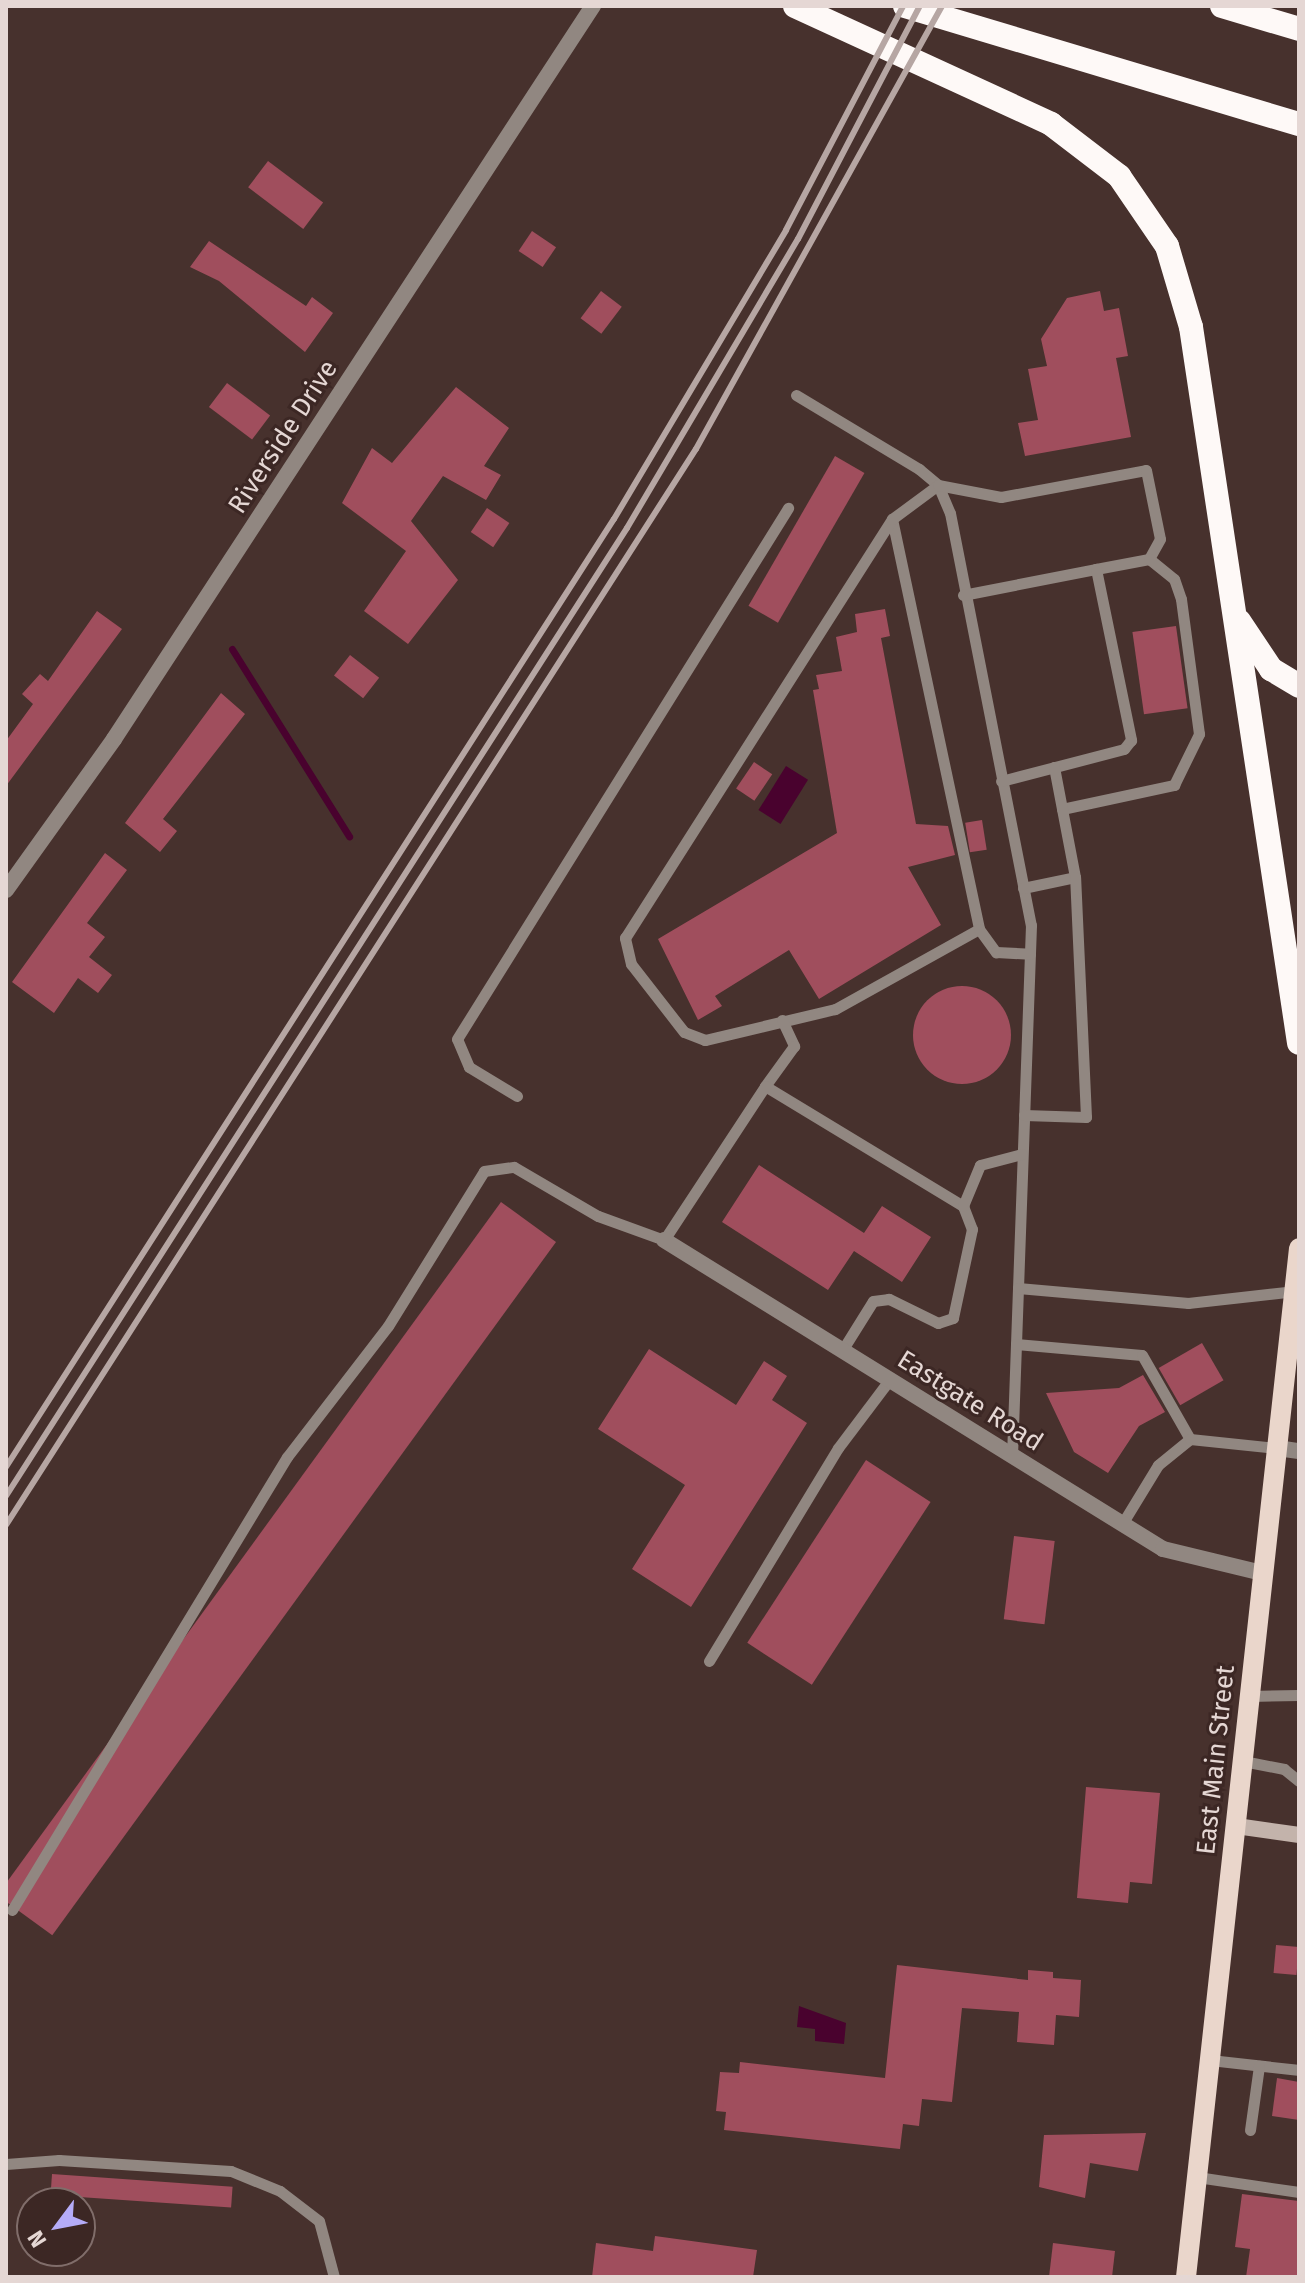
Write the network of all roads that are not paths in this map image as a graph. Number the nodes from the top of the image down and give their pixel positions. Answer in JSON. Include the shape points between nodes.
{"nodes":[{"id":1,"x":593,"y":6,"type":"edge"},
{"id":2,"x":795,"y":6,"type":"edge"},
{"id":3,"x":905,"y":6,"type":"edge"},
{"id":4,"x":1222,"y":6,"type":"edge"},
{"id":5,"x":1299,"y":29,"type":"edge"},
{"id":6,"x":1299,"y":124,"type":"edge"},
{"id":7,"x":796,"y":395,"type":"dead end"},
{"id":8,"x":938,"y":485,"type":"junction"},
{"id":9,"x":788,"y":508,"type":"dead end"},
{"id":10,"x":892,"y":519,"type":"junction"},
{"id":11,"x":1149,"y":559,"type":"junction"},
{"id":12,"x":1096,"y":569,"type":"junction"},
{"id":13,"x":963,"y":595,"type":"junction"},
{"id":14,"x":1233,"y":613,"type":"junction"},
{"id":15,"x":1299,"y":686,"type":"edge"},
{"id":16,"x":1054,"y":767,"type":"junction"},
{"id":17,"x":1001,"y":781,"type":"junction"},
{"id":18,"x":1062,"y":809,"type":"junction"},
{"id":19,"x":1075,"y":877,"type":"junction"},
{"id":20,"x":1023,"y":888,"type":"junction"},
{"id":21,"x":6,"y":890,"type":"edge"},
{"id":22,"x":979,"y":929,"type":"junction"},
{"id":23,"x":1030,"y":954,"type":"junction"},
{"id":24,"x":782,"y":1020,"type":"junction"},
{"id":25,"x":1299,"y":1043,"type":"edge"},
{"id":26,"x":765,"y":1086,"type":"junction"},
{"id":27,"x":517,"y":1096,"type":"dead end"},
{"id":28,"x":1024,"y":1115,"type":"junction"},
{"id":29,"x":1022,"y":1154,"type":"junction"},
{"id":30,"x":963,"y":1206,"type":"junction"},
{"id":31,"x":664,"y":1240,"type":"junction"},
{"id":32,"x":1298,"y":1260,"type":"edge"},
{"id":33,"x":1018,"y":1288,"type":"junction"},
{"id":34,"x":1296,"y":1292,"type":"edge"},
{"id":35,"x":1016,"y":1344,"type":"junction"},
{"id":36,"x":843,"y":1349,"type":"junction"},
{"id":37,"x":890,"y":1379,"type":"junction"},
{"id":38,"x":1190,"y":1439,"type":"junction"},
{"id":39,"x":1277,"y":1448,"type":"junction"},
{"id":40,"x":1299,"y":1451,"type":"edge"},
{"id":41,"x":1012,"y":1455,"type":"junction"},
{"id":42,"x":1122,"y":1524,"type":"junction"},
{"id":43,"x":1262,"y":1573,"type":"junction"},
{"id":44,"x":709,"y":1661,"type":"dead end"},
{"id":45,"x":1299,"y":1695,"type":"edge"},
{"id":46,"x":1249,"y":1696,"type":"junction"},
{"id":47,"x":1243,"y":1761,"type":"junction"},
{"id":48,"x":1299,"y":1781,"type":"edge"},
{"id":49,"x":1236,"y":1826,"type":"junction"},
{"id":50,"x":1299,"y":1835,"type":"edge"},
{"id":51,"x":12,"y":1910,"type":"dead end"},
{"id":52,"x":1210,"y":2060,"type":"junction"},
{"id":53,"x":1259,"y":2066,"type":"junction"},
{"id":54,"x":1299,"y":2070,"type":"edge"},
{"id":55,"x":1250,"y":2130,"type":"dead end"},
{"id":56,"x":6,"y":2164,"type":"edge"},
{"id":57,"x":1197,"y":2177,"type":"junction"},
{"id":58,"x":1299,"y":2192,"type":"edge"},
{"id":59,"x":334,"y":2277,"type":"edge"},
{"id":60,"x":1186,"y":2277,"type":"edge"}],
"edges":[{"from":1,"to":21,"type":"street","name":"Riverside Drive","via":[[114,739]]},
{"from":2,"to":14,"type":"highway","via":[[1051,124],[1119,176],[1147,210],[1182,282]]},
{"from":3,"to":6,"type":"highway"},
{"from":4,"to":5,"type":"highway"},
{"from":7,"to":8,"type":"lane"},
{"from":8,"to":10,"type":"lane"},
{"from":8,"to":11,"type":"lane","via":[[1001,497],[1146,470],[1160,539]]},
{"from":8,"to":13,"type":"lane"},
{"from":9,"to":27,"type":"lane","via":[[457,1039],[469,1067]]},
{"from":10,"to":22,"type":"lane"},
{"from":10,"to":24,"type":"lane","via":[[625,938],[631,964],[684,1032],[705,1040]]},
{"from":11,"to":12,"type":"lane"},
{"from":11,"to":18,"type":"lane","via":[[1174,579],[1181,599],[1199,734],[1174,785]]},
{"from":12,"to":13,"type":"lane"},
{"from":12,"to":16,"type":"lane","via":[[1131,740],[1124,749]]},
{"from":13,"to":17,"type":"lane"},
{"from":14,"to":15,"type":"highway","via":[[1271,669]]},
{"from":14,"to":25,"type":"highway"},
{"from":16,"to":17,"type":"lane"},
{"from":16,"to":18,"type":"lane"},
{"from":17,"to":20,"type":"lane"},
{"from":18,"to":19,"type":"lane"},
{"from":19,"to":20,"type":"lane"},
{"from":19,"to":28,"type":"lane","via":[[1086,1117]]},
{"from":20,"to":23,"type":"lane"},
{"from":22,"to":23,"type":"lane","via":[[996,952]]},
{"from":22,"to":24,"type":"lane","via":[[835,1009]]},
{"from":23,"to":28,"type":"lane"},
{"from":24,"to":26,"type":"lane","via":[[794,1046]]},
{"from":26,"to":30,"type":"lane"},
{"from":26,"to":31,"type":"lane"},
{"from":28,"to":29,"type":"lane"},
{"from":29,"to":30,"type":"lane","via":[[980,1165]]},
{"from":29,"to":33,"type":"lane"},
{"from":30,"to":36,"type":"lane","via":[[972,1229],[953,1318],[938,1323],[889,1299],[873,1301]]},
{"from":31,"to":36,"type":"street","name":"Eastgate Road"},
{"from":31,"to":51,"type":"lane","via":[[598,1216],[514,1167],[484,1171],[388,1326],[287,1457]]},
{"from":32,"to":34,"type":"main road","name":"East Main Street"},
{"from":33,"to":34,"type":"lane","via":[[1188,1303]]},
{"from":33,"to":35,"type":"lane"},
{"from":34,"to":39,"type":"main road","name":"East Main Street"},
{"from":35,"to":38,"type":"lane","via":[[1142,1355]]},
{"from":35,"to":41,"type":"lane"},
{"from":36,"to":37,"type":"street","name":"Eastgate Road"},
{"from":37,"to":41,"type":"street","name":"Eastgate Road"},
{"from":37,"to":44,"type":"lane","via":[[838,1448]]},
{"from":38,"to":39,"type":"lane"},
{"from":38,"to":42,"type":"lane","via":[[1158,1465]]},
{"from":39,"to":40,"type":"street"},
{"from":39,"to":43,"type":"main road","name":"East Main Street"},
{"from":41,"to":42,"type":"street","name":"Eastgate Road"},
{"from":42,"to":43,"type":"street","name":"Eastgate Road","via":[[1163,1549]]},
{"from":43,"to":46,"type":"main road","name":"East Main Street"},
{"from":45,"to":46,"type":"lane"},
{"from":46,"to":47,"type":"main road","name":"East Main Street"},
{"from":47,"to":48,"type":"lane","via":[[1284,1769]]},
{"from":47,"to":49,"type":"main road","name":"East Main Street"},
{"from":49,"to":50,"type":"main road"},
{"from":49,"to":52,"type":"main road","name":"East Main Street"},
{"from":52,"to":53,"type":"lane"},
{"from":52,"to":57,"type":"main road","name":"East Main Street"},
{"from":53,"to":54,"type":"lane"},
{"from":53,"to":55,"type":"lane"},
{"from":56,"to":59,"type":"lane","via":[[46,2160],[231,2171],[280,2191],[319,2221]]},
{"from":57,"to":58,"type":"lane"},
{"from":57,"to":60,"type":"main road","name":"East Main Street"}]}
